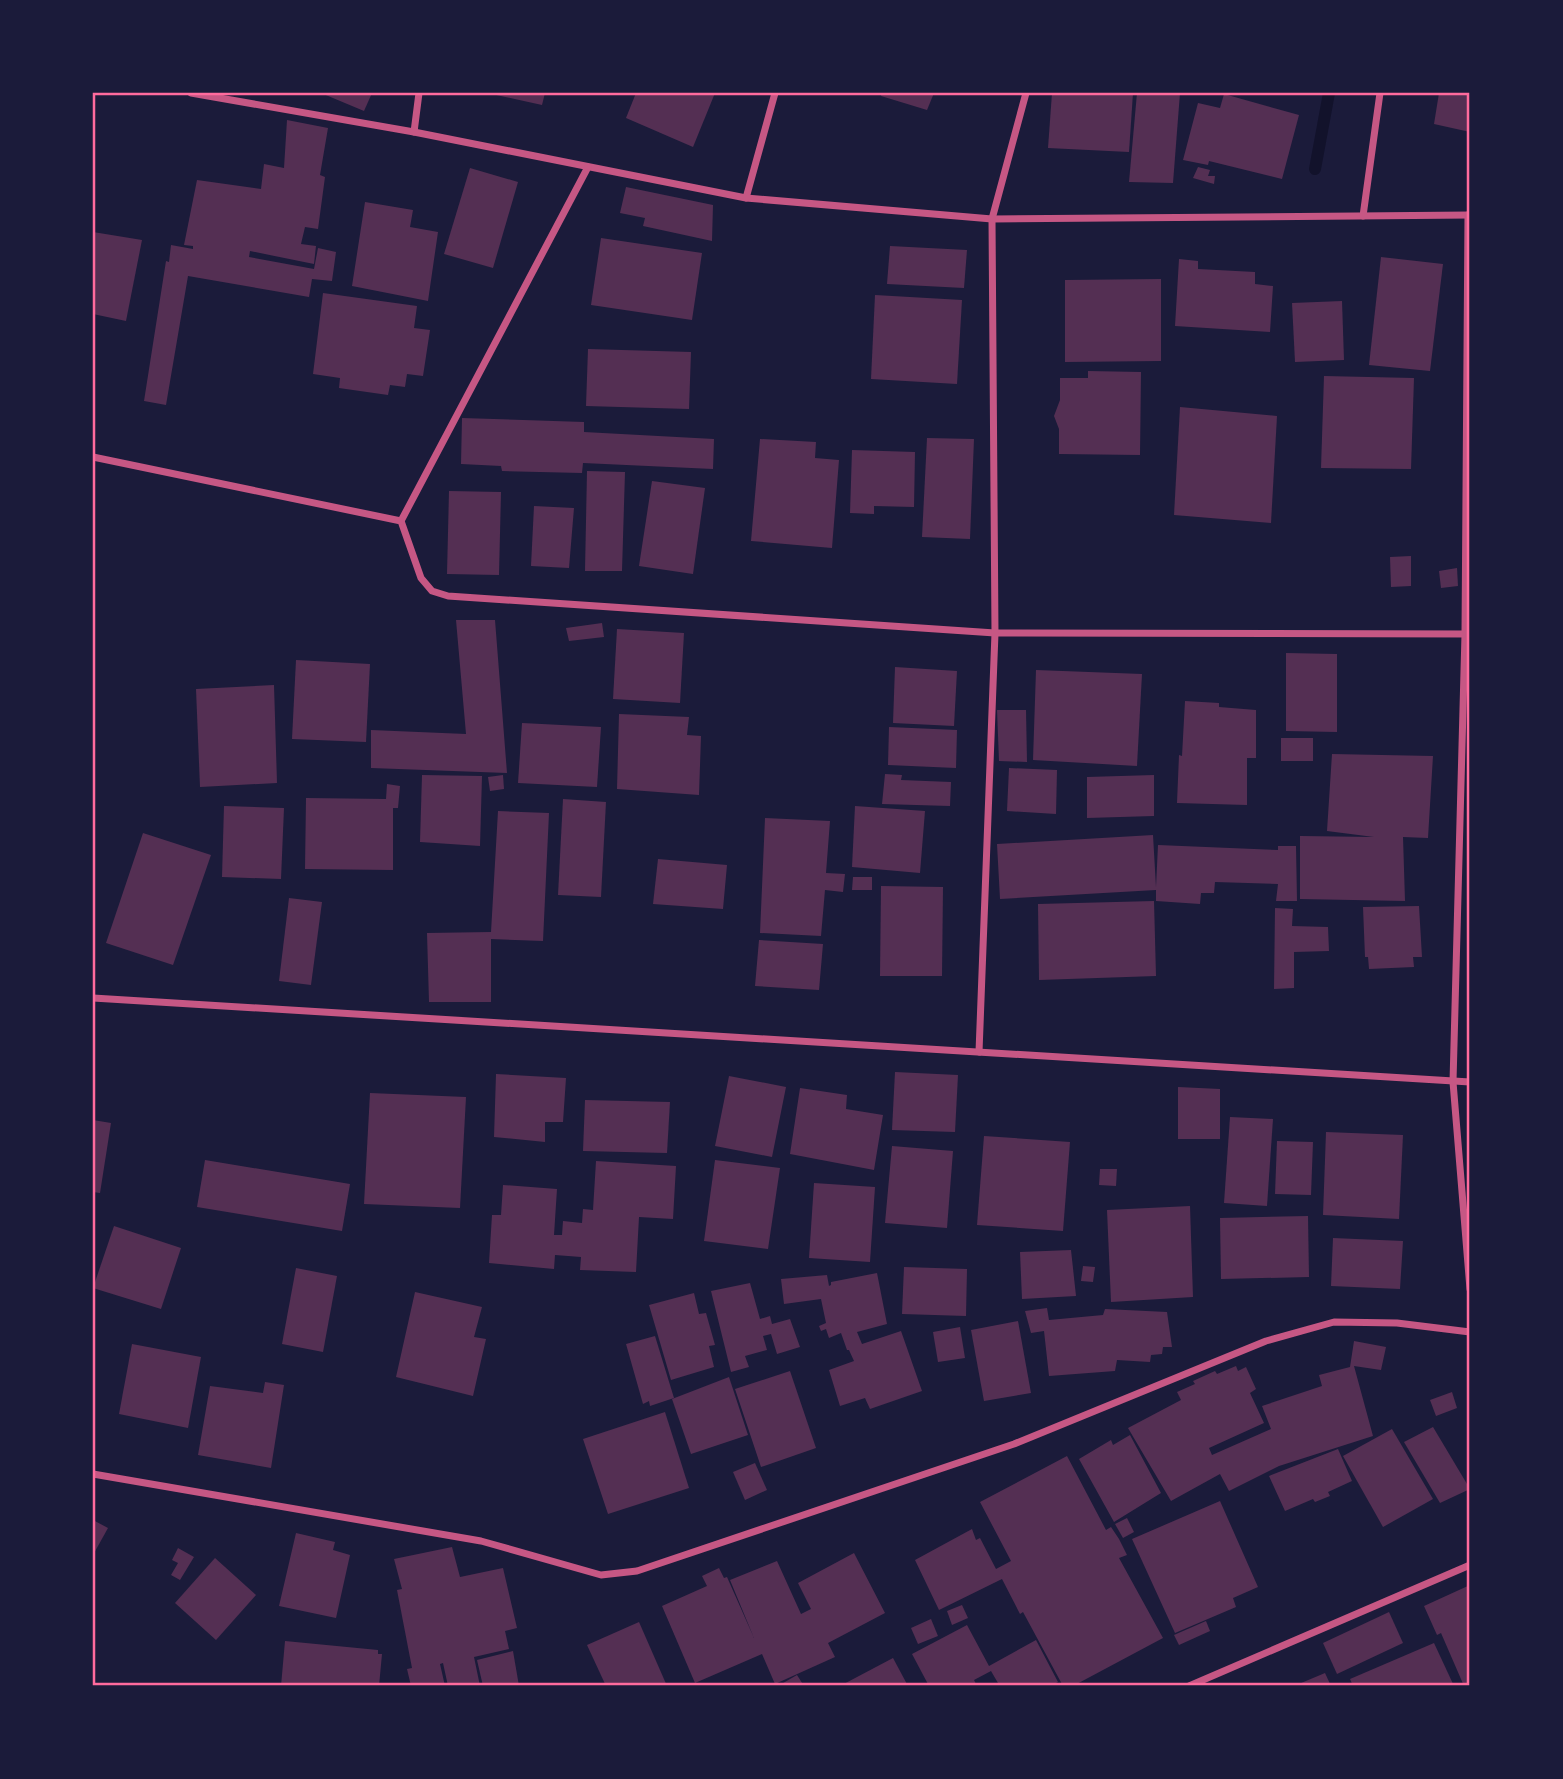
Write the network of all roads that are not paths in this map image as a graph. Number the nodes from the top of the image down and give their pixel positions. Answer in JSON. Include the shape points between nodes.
{"nodes":[{"id":1,"x":191,"y":93,"type":"edge"},
{"id":2,"x":419,"y":93,"type":"edge"},
{"id":3,"x":775,"y":93,"type":"edge"},
{"id":4,"x":1026,"y":93,"type":"edge"},
{"id":5,"x":1380,"y":93,"type":"edge"},
{"id":6,"x":414,"y":132,"type":"junction"},
{"id":7,"x":588,"y":167,"type":"junction"},
{"id":8,"x":746,"y":198,"type":"junction"},
{"id":9,"x":1469,"y":215,"type":"edge"},
{"id":10,"x":1363,"y":216,"type":"junction"},
{"id":11,"x":992,"y":219,"type":"junction"},
{"id":12,"x":93,"y":457,"type":"edge"},
{"id":13,"x":401,"y":521,"type":"junction"},
{"id":14,"x":995,"y":634,"type":"junction"},
{"id":15,"x":1468,"y":634,"type":"edge"},
{"id":16,"x":93,"y":998,"type":"edge"},
{"id":17,"x":979,"y":1052,"type":"junction"},
{"id":18,"x":1453,"y":1082,"type":"junction"},
{"id":19,"x":1470,"y":1082,"type":"edge"},
{"id":20,"x":1470,"y":1289,"type":"edge"},
{"id":21,"x":1470,"y":1332,"type":"edge"},
{"id":22,"x":93,"y":1474,"type":"edge"},
{"id":23,"x":1470,"y":1565,"type":"edge"},
{"id":24,"x":1189,"y":1686,"type":"edge"}],
"edges":[{"from":1,"to":6,"type":"street"},
{"from":2,"to":6,"type":"street"},
{"from":3,"to":8,"type":"street"},
{"from":4,"to":11,"type":"street"},
{"from":5,"to":10,"type":"street"},
{"from":6,"to":7,"type":"street"},
{"from":7,"to":8,"type":"street"},
{"from":7,"to":13,"type":"street"},
{"from":8,"to":11,"type":"street"},
{"from":9,"to":10,"type":"street"},
{"from":9,"to":15,"type":"street"},
{"from":10,"to":11,"type":"street"},
{"from":11,"to":14,"type":"street"},
{"from":12,"to":13,"type":"street"},
{"from":13,"to":14,"type":"street","via":[[421,578],[432,591],[448,596]]},
{"from":14,"to":15,"type":"street"},
{"from":14,"to":17,"type":"street"},
{"from":15,"to":18,"type":"street"},
{"from":16,"to":17,"type":"street"},
{"from":17,"to":18,"type":"street"},
{"from":18,"to":19,"type":"street"},
{"from":18,"to":20,"type":"street"},
{"from":21,"to":22,"type":"street","via":[[1397,1323],[1334,1322],[1266,1341],[1014,1444],[637,1571],[601,1575],[481,1541]]},
{"from":23,"to":24,"type":"street"}]}
